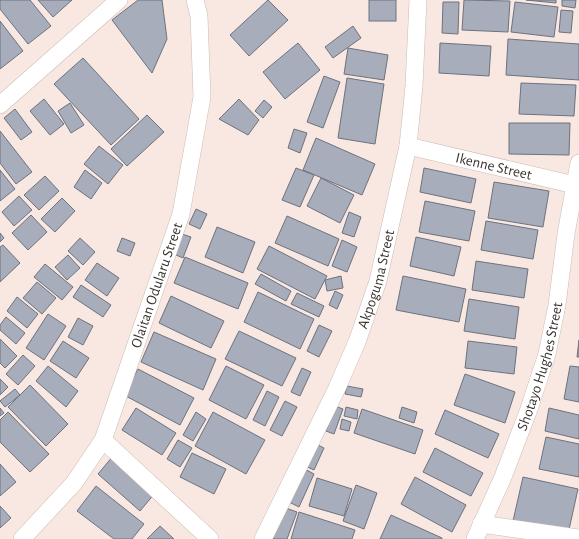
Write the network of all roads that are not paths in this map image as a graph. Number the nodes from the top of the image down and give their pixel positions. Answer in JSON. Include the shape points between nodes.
{"nodes":[{"id":1,"x":119,"y":0,"type":"edge"},
{"id":2,"x":195,"y":0,"type":"edge"},
{"id":3,"x":418,"y":0,"type":"edge"},
{"id":4,"x":0,"y":105,"type":"edge"},
{"id":5,"x":408,"y":146,"type":"junction"},
{"id":6,"x":579,"y":163,"type":"edge"},
{"id":7,"x":577,"y":185,"type":"edge"},
{"id":8,"x":103,"y":440,"type":"junction"},
{"id":9,"x":478,"y":532,"type":"edge"},
{"id":10,"x":579,"y":538,"type":"edge"},
{"id":11,"x":22,"y":539,"type":"edge"},
{"id":12,"x":210,"y":539,"type":"edge"},
{"id":13,"x":262,"y":539,"type":"edge"}],
"edges":[{"from":1,"to":4,"type":"street"},
{"from":2,"to":8,"type":"street","name":"Olaitan Odularu Street","via":[[199,16],[202,97],[181,214]]},
{"from":3,"to":5,"type":"street","name":"Akpoguma Street"},
{"from":5,"to":7,"type":"street","name":"Ikenne Street"},
{"from":5,"to":13,"type":"street","name":"Akpoguma Street","via":[[378,281],[357,342]]},
{"from":6,"to":7,"type":"street","name":"Shotayo Hughes Street"},
{"from":7,"to":9,"type":"street","name":"Shotayo Hughes Street","via":[[566,234],[557,305],[547,354],[530,409]]},
{"from":8,"to":11,"type":"street","name":"Olaitan Odularu Street","via":[[74,483]]},
{"from":8,"to":12,"type":"street"},
{"from":9,"to":10,"type":"street"}]}
